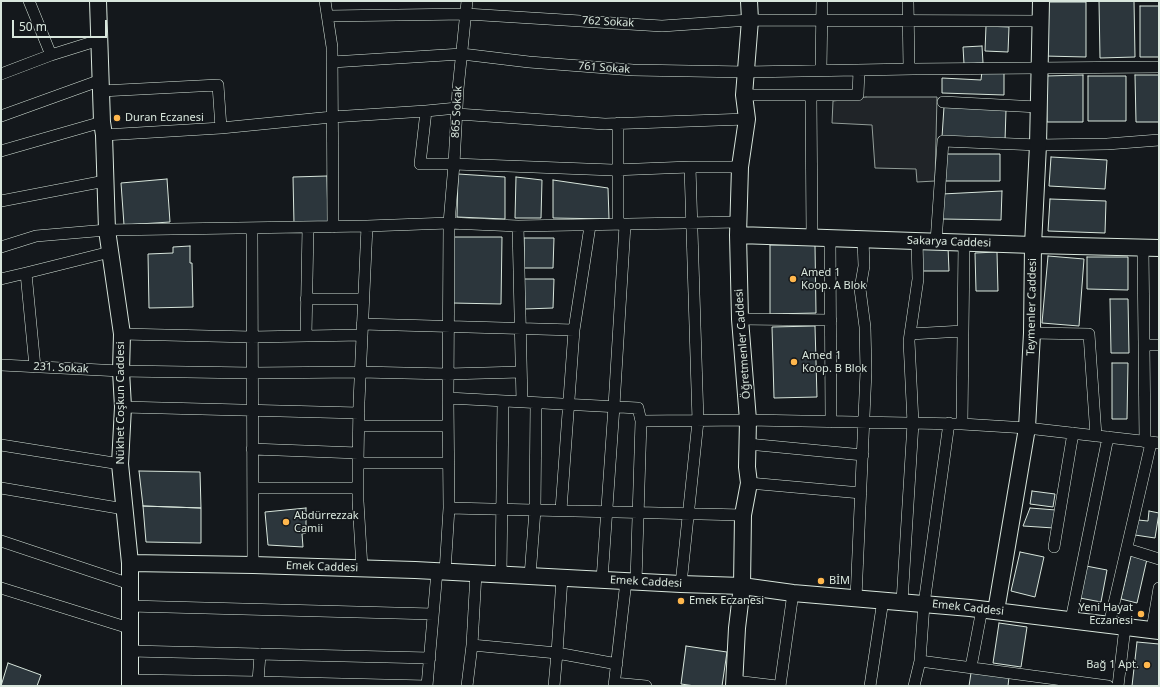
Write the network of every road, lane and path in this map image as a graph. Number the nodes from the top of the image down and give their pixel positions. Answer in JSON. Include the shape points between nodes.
{"nodes":[{"id":1,"x":29,"y":1,"type":"edge"},
{"id":2,"x":98,"y":1,"type":"edge"},
{"id":3,"x":325,"y":1,"type":"edge"},
{"id":4,"x":467,"y":1,"type":"edge"},
{"id":5,"x":749,"y":1,"type":"edge"},
{"id":6,"x":822,"y":1,"type":"edge"},
{"id":7,"x":908,"y":1,"type":"edge"},
{"id":8,"x":1041,"y":1,"type":"edge"},
{"id":9,"x":466,"y":14,"type":"junction"},
{"id":10,"x":328,"y":16,"type":"junction"},
{"id":11,"x":750,"y":20,"type":"junction"},
{"id":12,"x":822,"y":20,"type":"junction"},
{"id":13,"x":908,"y":21,"type":"junction"},
{"id":14,"x":1041,"y":21,"type":"junction"},
{"id":15,"x":99,"y":40,"type":"junction"},
{"id":16,"x":462,"y":54,"type":"junction"},
{"id":17,"x":51,"y":55,"type":"junction"},
{"id":18,"x":332,"y":62,"type":"junction"},
{"id":19,"x":1159,"y":66,"type":"edge"},
{"id":20,"x":1039,"y":67,"type":"junction"},
{"id":21,"x":909,"y":69,"type":"junction"},
{"id":22,"x":821,"y":70,"type":"junction"},
{"id":23,"x":859,"y":70,"type":"junction"},
{"id":24,"x":746,"y":72,"type":"junction"},
{"id":25,"x":1,"y":74,"type":"edge"},
{"id":26,"x":101,"y":85,"type":"junction"},
{"id":27,"x":744,"y":95,"type":"junction"},
{"id":28,"x":811,"y":95,"type":"junction"},
{"id":29,"x":943,"y":102,"type":"dead end"},
{"id":30,"x":1038,"y":107,"type":"junction"},
{"id":31,"x":426,"y":111,"type":"junction"},
{"id":32,"x":457,"y":111,"type":"junction"},
{"id":33,"x":1,"y":116,"type":"edge"},
{"id":34,"x":332,"y":117,"type":"junction"},
{"id":35,"x":747,"y":119,"type":"junction"},
{"id":36,"x":618,"y":123,"type":"junction"},
{"id":37,"x":103,"y":128,"type":"junction"},
{"id":38,"x":221,"y":128,"type":"junction"},
{"id":39,"x":1159,"y":140,"type":"edge"},
{"id":40,"x":1038,"y":145,"type":"junction"},
{"id":41,"x":1,"y":151,"type":"edge"},
{"id":42,"x":454,"y":164,"type":"junction"},
{"id":43,"x":690,"y":166,"type":"junction"},
{"id":44,"x":740,"y":167,"type":"junction"},
{"id":45,"x":618,"y":170,"type":"junction"},
{"id":46,"x":105,"y":181,"type":"junction"},
{"id":47,"x":1,"y":201,"type":"edge"},
{"id":48,"x":693,"y":222,"type":"junction"},
{"id":49,"x":449,"y":223,"type":"junction"},
{"id":50,"x":621,"y":224,"type":"junction"},
{"id":51,"x":366,"y":226,"type":"junction"},
{"id":52,"x":518,"y":226,"type":"junction"},
{"id":53,"x":590,"y":226,"type":"junction"},
{"id":54,"x":308,"y":227,"type":"junction"},
{"id":55,"x":333,"y":227,"type":"junction"},
{"id":56,"x":252,"y":228,"type":"junction"},
{"id":57,"x":739,"y":229,"type":"junction"},
{"id":58,"x":107,"y":230,"type":"junction"},
{"id":59,"x":812,"y":237,"type":"junction"},
{"id":60,"x":830,"y":238,"type":"junction"},
{"id":61,"x":863,"y":239,"type":"junction"},
{"id":62,"x":917,"y":241,"type":"junction"},
{"id":63,"x":936,"y":242,"type":"junction"},
{"id":64,"x":964,"y":243,"type":"junction"},
{"id":65,"x":1033,"y":245,"type":"junction"},
{"id":66,"x":1,"y":247,"type":"edge"},
{"id":67,"x":1151,"y":248,"type":"edge"},
{"id":68,"x":110,"y":252,"type":"junction"},
{"id":69,"x":26,"y":272,"type":"junction"},
{"id":70,"x":1,"y":280,"type":"edge"},
{"id":71,"x":306,"y":299,"type":"junction"},
{"id":72,"x":363,"y":299,"type":"junction"},
{"id":73,"x":740,"y":319,"type":"junction"},
{"id":74,"x":831,"y":320,"type":"junction"},
{"id":75,"x":448,"y":326,"type":"junction"},
{"id":76,"x":520,"y":329,"type":"junction"},
{"id":77,"x":362,"y":330,"type":"junction"},
{"id":78,"x":574,"y":330,"type":"junction"},
{"id":79,"x":963,"y":331,"type":"junction"},
{"id":80,"x":1032,"y":333,"type":"junction"},
{"id":81,"x":122,"y":334,"type":"junction"},
{"id":82,"x":910,"y":334,"type":"junction"},
{"id":83,"x":306,"y":336,"type":"junction"},
{"id":84,"x":252,"y":337,"type":"junction"},
{"id":85,"x":1144,"y":344,"type":"junction"},
{"id":86,"x":1159,"y":345,"type":"edge"},
{"id":87,"x":1,"y":365,"type":"edge"},
{"id":88,"x":35,"y":367,"type":"junction"},
{"id":89,"x":121,"y":371,"type":"junction"},
{"id":90,"x":360,"y":372,"type":"junction"},
{"id":91,"x":521,"y":372,"type":"junction"},
{"id":92,"x":252,"y":373,"type":"junction"},
{"id":93,"x":448,"y":374,"type":"junction"},
{"id":94,"x":448,"y":398,"type":"junction"},
{"id":95,"x":503,"y":401,"type":"junction"},
{"id":96,"x":522,"y":402,"type":"junction"},
{"id":97,"x":536,"y":403,"type":"junction"},
{"id":98,"x":568,"y":404,"type":"junction"},
{"id":99,"x":614,"y":406,"type":"junction"},
{"id":100,"x":123,"y":407,"type":"junction"},
{"id":101,"x":253,"y":411,"type":"junction"},
{"id":102,"x":359,"y":413,"type":"junction"},
{"id":103,"x":748,"y":420,"type":"junction"},
{"id":104,"x":641,"y":421,"type":"junction"},
{"id":105,"x":698,"y":421,"type":"junction"},
{"id":106,"x":831,"y":422,"type":"junction"},
{"id":107,"x":864,"y":422,"type":"junction"},
{"id":108,"x":913,"y":423,"type":"junction"},
{"id":109,"x":949,"y":423,"type":"junction"},
{"id":110,"x":962,"y":424,"type":"junction"},
{"id":111,"x":359,"y":426,"type":"junction"},
{"id":112,"x":448,"y":426,"type":"junction"},
{"id":113,"x":1027,"y":428,"type":"junction"},
{"id":114,"x":1072,"y":433,"type":"junction"},
{"id":115,"x":1096,"y":436,"type":"junction"},
{"id":116,"x":1108,"y":437,"type":"junction"},
{"id":117,"x":1152,"y":443,"type":"edge"},
{"id":118,"x":748,"y":444,"type":"junction"},
{"id":119,"x":1,"y":445,"type":"edge"},
{"id":120,"x":252,"y":449,"type":"junction"},
{"id":121,"x":863,"y":455,"type":"junction"},
{"id":122,"x":358,"y":458,"type":"junction"},
{"id":123,"x":449,"y":463,"type":"junction"},
{"id":124,"x":120,"y":464,"type":"junction"},
{"id":125,"x":749,"y":483,"type":"junction"},
{"id":126,"x":1,"y":488,"type":"edge"},
{"id":127,"x":253,"y":488,"type":"junction"},
{"id":128,"x":358,"y":488,"type":"junction"},
{"id":129,"x":861,"y":493,"type":"junction"},
{"id":130,"x":450,"y":508,"type":"junction"},
{"id":131,"x":124,"y":509,"type":"junction"},
{"id":132,"x":502,"y":509,"type":"junction"},
{"id":133,"x":535,"y":510,"type":"junction"},
{"id":134,"x":561,"y":510,"type":"junction"},
{"id":135,"x":607,"y":511,"type":"junction"},
{"id":136,"x":638,"y":512,"type":"junction"},
{"id":137,"x":688,"y":513,"type":"junction"},
{"id":138,"x":743,"y":515,"type":"junction"},
{"id":139,"x":1,"y":541,"type":"edge"},
{"id":140,"x":1054,"y":547,"type":"dead end"},
{"id":141,"x":1127,"y":549,"type":"junction"},
{"id":142,"x":1159,"y":559,"type":"edge"},
{"id":143,"x":130,"y":563,"type":"junction"},
{"id":144,"x":253,"y":565,"type":"junction"},
{"id":145,"x":362,"y":568,"type":"junction"},
{"id":146,"x":441,"y":572,"type":"junction"},
{"id":147,"x":476,"y":573,"type":"junction"},
{"id":148,"x":500,"y":575,"type":"junction"},
{"id":149,"x":530,"y":576,"type":"junction"},
{"id":150,"x":562,"y":578,"type":"junction"},
{"id":151,"x":602,"y":580,"type":"junction"},
{"id":152,"x":631,"y":582,"type":"junction"},
{"id":153,"x":130,"y":584,"type":"junction"},
{"id":154,"x":681,"y":584,"type":"junction"},
{"id":155,"x":742,"y":586,"type":"junction"},
{"id":156,"x":1,"y":588,"type":"edge"},
{"id":157,"x":1159,"y":588,"type":"edge"},
{"id":158,"x":793,"y":593,"type":"junction"},
{"id":159,"x":856,"y":598,"type":"junction"},
{"id":160,"x":883,"y":600,"type":"junction"},
{"id":161,"x":902,"y":602,"type":"junction"},
{"id":162,"x":924,"y":604,"type":"junction"},
{"id":163,"x":129,"y":606,"type":"junction"},
{"id":164,"x":989,"y":610,"type":"junction"},
{"id":165,"x":433,"y":614,"type":"junction"},
{"id":166,"x":1071,"y":620,"type":"junction"},
{"id":167,"x":1109,"y":625,"type":"junction"},
{"id":168,"x":1125,"y":627,"type":"junction"},
{"id":169,"x":129,"y":628,"type":"junction"},
{"id":170,"x":1155,"y":631,"type":"edge"},
{"id":171,"x":472,"y":644,"type":"junction"},
{"id":172,"x":130,"y":651,"type":"junction"},
{"id":173,"x":557,"y":653,"type":"junction"},
{"id":174,"x":260,"y":654,"type":"junction"},
{"id":175,"x":430,"y":658,"type":"junction"},
{"id":176,"x":920,"y":661,"type":"junction"},
{"id":177,"x":616,"y":664,"type":"junction"},
{"id":178,"x":971,"y":667,"type":"junction"},
{"id":179,"x":258,"y":682,"type":"junction"},
{"id":180,"x":130,"y":683,"type":"edge"},
{"id":181,"x":285,"y":684,"type":"edge"},
{"id":182,"x":614,"y":684,"type":"edge"},
{"id":183,"x":735,"y":684,"type":"edge"},
{"id":184,"x":427,"y":686,"type":"edge"},
{"id":185,"x":467,"y":686,"type":"edge"},
{"id":186,"x":554,"y":686,"type":"edge"},
{"id":187,"x":646,"y":686,"type":"edge"},
{"id":188,"x":776,"y":686,"type":"edge"},
{"id":189,"x":780,"y":686,"type":"edge"},
{"id":190,"x":870,"y":686,"type":"edge"},
{"id":191,"x":914,"y":686,"type":"edge"},
{"id":192,"x":1108,"y":686,"type":"edge"},
{"id":193,"x":1118,"y":686,"type":"edge"}],
"edges":[{"from":1,"to":17,"type":"street"},
{"from":2,"to":15,"type":"street","name":"Nükhet Coşkun Caddesi"},
{"from":3,"to":10,"type":"street"},
{"from":4,"to":9,"type":"street","name":"865 Sokak"},
{"from":5,"to":11,"type":"street","name":"Öğretmenler Caddesi"},
{"from":6,"to":12,"type":"street"},
{"from":7,"to":13,"type":"street"},
{"from":8,"to":14,"type":"street","name":"Teymenler Caddesi"},
{"from":9,"to":10,"type":"street","name":"762 Sokak"},
{"from":9,"to":11,"type":"street","name":"762 Sokak","via":[[662,26]]},
{"from":9,"to":16,"type":"street","name":"865 Sokak"},
{"from":10,"to":18,"type":"street"},
{"from":11,"to":12,"type":"street","name":"762 Sokak"},
{"from":11,"to":24,"type":"street","name":"Öğretmenler Caddesi"},
{"from":12,"to":13,"type":"street","name":"762 Sokak"},
{"from":12,"to":22,"type":"street"},
{"from":13,"to":14,"type":"street","name":"762 Sokak"},
{"from":13,"to":21,"type":"street"},
{"from":14,"to":20,"type":"street","name":"Teymenler Caddesi"},
{"from":15,"to":17,"type":"street"},
{"from":15,"to":26,"type":"street","name":"Nükhet Coşkun Caddesi"},
{"from":16,"to":18,"type":"street","name":"761 Sokak"},
{"from":16,"to":24,"type":"street","name":"761 Sokak","via":[[633,70]]},
{"from":16,"to":32,"type":"street","name":"865 Sokak"},
{"from":17,"to":25,"type":"street"},
{"from":18,"to":34,"type":"street"},
{"from":19,"to":20,"type":"street","name":"761 Sokak"},
{"from":20,"to":21,"type":"street","name":"761 Sokak"},
{"from":20,"to":30,"type":"street","name":"Teymenler Caddesi"},
{"from":21,"to":23,"type":"street","name":"761 Sokak"},
{"from":22,"to":23,"type":"street","name":"761 Sokak"},
{"from":22,"to":24,"type":"street","name":"761 Sokak"},
{"from":23,"to":28,"type":"street","via":[[858,95]]},
{"from":24,"to":27,"type":"street","name":"Öğretmenler Caddesi"},
{"from":26,"to":33,"type":"street"},
{"from":26,"to":37,"type":"street","name":"Nükhet Coşkun Caddesi"},
{"from":26,"to":38,"type":"street","via":[[218,85]]},
{"from":27,"to":28,"type":"street"},
{"from":27,"to":35,"type":"street","name":"Öğretmenler Caddesi"},
{"from":28,"to":59,"type":"street"},
{"from":29,"to":30,"type":"street"},
{"from":30,"to":40,"type":"street","name":"Teymenler Caddesi"},
{"from":31,"to":32,"type":"street"},
{"from":31,"to":34,"type":"street"},
{"from":31,"to":42,"type":"street","via":[[420,164]]},
{"from":32,"to":36,"type":"street"},
{"from":32,"to":42,"type":"street","name":"865 Sokak"},
{"from":34,"to":38,"type":"street"},
{"from":34,"to":55,"type":"street"},
{"from":35,"to":36,"type":"street"},
{"from":35,"to":44,"type":"street","name":"Öğretmenler Caddesi"},
{"from":36,"to":45,"type":"street"},
{"from":37,"to":38,"type":"street"},
{"from":37,"to":41,"type":"street"},
{"from":37,"to":46,"type":"street","name":"Nükhet Coşkun Caddesi"},
{"from":39,"to":40,"type":"street"},
{"from":40,"to":63,"type":"street","via":[[943,141]]},
{"from":40,"to":65,"type":"street","name":"Teymenler Caddesi"},
{"from":42,"to":45,"type":"street"},
{"from":42,"to":49,"type":"street","name":"865 Sokak"},
{"from":43,"to":44,"type":"street"},
{"from":43,"to":45,"type":"street"},
{"from":43,"to":48,"type":"street"},
{"from":44,"to":57,"type":"street","name":"Öğretmenler Caddesi"},
{"from":45,"to":50,"type":"street"},
{"from":46,"to":47,"type":"street"},
{"from":46,"to":58,"type":"street","name":"Nükhet Coşkun Caddesi"},
{"from":48,"to":50,"type":"street"},
{"from":48,"to":57,"type":"street"},
{"from":48,"to":105,"type":"street"},
{"from":49,"to":51,"type":"street"},
{"from":49,"to":52,"type":"street"},
{"from":49,"to":75,"type":"street","name":"865 Sokak"},
{"from":50,"to":53,"type":"street"},
{"from":50,"to":99,"type":"street"},
{"from":51,"to":55,"type":"street"},
{"from":51,"to":72,"type":"street"},
{"from":52,"to":53,"type":"street"},
{"from":52,"to":76,"type":"street"},
{"from":53,"to":78,"type":"street"},
{"from":54,"to":55,"type":"street"},
{"from":54,"to":56,"type":"street"},
{"from":54,"to":71,"type":"street"},
{"from":56,"to":58,"type":"street"},
{"from":56,"to":84,"type":"street"},
{"from":57,"to":59,"type":"street","name":"Sakarya Caddesi"},
{"from":57,"to":73,"type":"street","name":"Öğretmenler Caddesi"},
{"from":58,"to":66,"type":"street","via":[[36,236]]},
{"from":58,"to":68,"type":"street","name":"Nükhet Coşkun Caddesi"},
{"from":59,"to":60,"type":"street","name":"Sakarya Caddesi"},
{"from":60,"to":61,"type":"street","name":"Sakarya Caddesi"},
{"from":60,"to":74,"type":"street"},
{"from":61,"to":62,"type":"street","name":"Sakarya Caddesi"},
{"from":61,"to":107,"type":"street","via":[[864,266],[860,289],[865,327]]},
{"from":62,"to":63,"type":"street","name":"Sakarya Caddesi"},
{"from":62,"to":82,"type":"street","via":[[918,279]]},
{"from":63,"to":64,"type":"street","name":"Sakarya Caddesi"},
{"from":64,"to":65,"type":"street","name":"Sakarya Caddesi"},
{"from":64,"to":79,"type":"street"},
{"from":65,"to":67,"type":"street","name":"Sakarya Caddesi"},
{"from":65,"to":80,"type":"street","name":"Teymenler Caddesi"},
{"from":67,"to":85,"type":"street"},
{"from":68,"to":69,"type":"street"},
{"from":68,"to":81,"type":"street","name":"Nükhet Coşkun Caddesi"},
{"from":69,"to":70,"type":"street"},
{"from":69,"to":88,"type":"street"},
{"from":71,"to":72,"type":"street"},
{"from":71,"to":83,"type":"street"},
{"from":72,"to":77,"type":"street"},
{"from":73,"to":74,"type":"street"},
{"from":73,"to":103,"type":"street","name":"Öğretmenler Caddesi"},
{"from":74,"to":106,"type":"street"},
{"from":75,"to":76,"type":"street"},
{"from":75,"to":77,"type":"street"},
{"from":75,"to":93,"type":"street","name":"865 Sokak"},
{"from":76,"to":78,"type":"street"},
{"from":76,"to":91,"type":"street"},
{"from":77,"to":83,"type":"street"},
{"from":77,"to":90,"type":"street"},
{"from":78,"to":98,"type":"street"},
{"from":79,"to":82,"type":"street"},
{"from":79,"to":110,"type":"street"},
{"from":80,"to":113,"type":"street","name":"Teymenler Caddesi"},
{"from":80,"to":115,"type":"street","via":[[1089,334]]},
{"from":81,"to":84,"type":"street"},
{"from":81,"to":89,"type":"street","name":"Nükhet Coşkun Caddesi"},
{"from":82,"to":108,"type":"street"},
{"from":83,"to":84,"type":"street"},
{"from":84,"to":92,"type":"street"},
{"from":85,"to":86,"type":"street"},
{"from":85,"to":117,"type":"street"},
{"from":87,"to":88,"type":"street","name":"231. Sokak"},
{"from":88,"to":89,"type":"street","name":"231. Sokak"},
{"from":89,"to":92,"type":"street","name":"231. Sokak"},
{"from":89,"to":100,"type":"street","name":"Nükhet Coşkun Caddesi"},
{"from":90,"to":92,"type":"street","name":"231. Sokak"},
{"from":90,"to":93,"type":"street","name":"231. Sokak"},
{"from":90,"to":102,"type":"street"},
{"from":91,"to":93,"type":"street","name":"231. Sokak"},
{"from":91,"to":96,"type":"street"},
{"from":92,"to":101,"type":"street"},
{"from":93,"to":94,"type":"street","name":"865 Sokak"},
{"from":94,"to":95,"type":"street"},
{"from":94,"to":112,"type":"street","name":"865 Sokak"},
{"from":95,"to":96,"type":"street"},
{"from":95,"to":132,"type":"street"},
{"from":96,"to":97,"type":"street"},
{"from":97,"to":98,"type":"street"},
{"from":97,"to":133,"type":"street"},
{"from":98,"to":99,"type":"street"},
{"from":98,"to":134,"type":"street"},
{"from":99,"to":104,"type":"street","via":[[638,408]]},
{"from":99,"to":135,"type":"street"},
{"from":100,"to":101,"type":"street"},
{"from":100,"to":124,"type":"street","name":"Nükhet Coşkun Caddesi"},
{"from":101,"to":102,"type":"street"},
{"from":101,"to":120,"type":"street"},
{"from":102,"to":111,"type":"street"},
{"from":103,"to":105,"type":"street"},
{"from":103,"to":106,"type":"street"},
{"from":103,"to":118,"type":"street","name":"Öğretmenler Caddesi"},
{"from":104,"to":105,"type":"street"},
{"from":104,"to":136,"type":"street"},
{"from":105,"to":137,"type":"street"},
{"from":106,"to":107,"type":"street"},
{"from":107,"to":108,"type":"street"},
{"from":107,"to":121,"type":"street"},
{"from":108,"to":109,"type":"street"},
{"from":108,"to":161,"type":"street"},
{"from":109,"to":110,"type":"street"},
{"from":109,"to":162,"type":"street"},
{"from":110,"to":113,"type":"street"},
{"from":111,"to":112,"type":"street"},
{"from":111,"to":122,"type":"street"},
{"from":112,"to":123,"type":"street","name":"865 Sokak"},
{"from":113,"to":114,"type":"street"},
{"from":113,"to":164,"type":"street","name":"Teymenler Caddesi"},
{"from":114,"to":115,"type":"street"},
{"from":114,"to":140,"type":"street"},
{"from":115,"to":116,"type":"street"},
{"from":116,"to":117,"type":"street"},
{"from":116,"to":166,"type":"street"},
{"from":117,"to":141,"type":"street"},
{"from":118,"to":121,"type":"street"},
{"from":118,"to":125,"type":"street","name":"Öğretmenler Caddesi"},
{"from":119,"to":124,"type":"street"},
{"from":120,"to":122,"type":"street"},
{"from":120,"to":127,"type":"street"},
{"from":121,"to":129,"type":"street"},
{"from":122,"to":123,"type":"street"},
{"from":122,"to":128,"type":"street"},
{"from":123,"to":130,"type":"street","name":"865 Sokak"},
{"from":124,"to":131,"type":"street","name":"Nükhet Coşkun Caddesi"},
{"from":125,"to":129,"type":"street"},
{"from":125,"to":138,"type":"street","name":"Öğretmenler Caddesi"},
{"from":126,"to":131,"type":"street"},
{"from":127,"to":128,"type":"street"},
{"from":127,"to":144,"type":"street"},
{"from":128,"to":145,"type":"street"},
{"from":129,"to":159,"type":"street"},
{"from":130,"to":132,"type":"street"},
{"from":130,"to":146,"type":"street","name":"865 Sokak"},
{"from":131,"to":143,"type":"street","name":"Nükhet Coşkun Caddesi"},
{"from":132,"to":133,"type":"street"},
{"from":132,"to":148,"type":"street"},
{"from":133,"to":134,"type":"street"},
{"from":133,"to":149,"type":"street"},
{"from":134,"to":135,"type":"street"},
{"from":135,"to":136,"type":"street"},
{"from":135,"to":151,"type":"street"},
{"from":136,"to":137,"type":"street"},
{"from":136,"to":152,"type":"street"},
{"from":137,"to":138,"type":"street"},
{"from":137,"to":154,"type":"street"},
{"from":138,"to":155,"type":"street","name":"Öğretmenler Caddesi"},
{"from":139,"to":153,"type":"street"},
{"from":141,"to":142,"type":"street"},
{"from":141,"to":167,"type":"street"},
{"from":143,"to":144,"type":"street","name":"Emek Caddesi"},
{"from":143,"to":153,"type":"street","name":"Nükhet Coşkun Caddesi"},
{"from":144,"to":145,"type":"street","name":"Emek Caddesi"},
{"from":145,"to":146,"type":"street","name":"Emek Caddesi"},
{"from":146,"to":147,"type":"street","name":"Emek Caddesi"},
{"from":146,"to":165,"type":"street","name":"865 Sokak"},
{"from":147,"to":148,"type":"street","name":"Emek Caddesi"},
{"from":147,"to":171,"type":"street"},
{"from":148,"to":149,"type":"street","name":"Emek Caddesi"},
{"from":149,"to":150,"type":"street","name":"Emek Caddesi"},
{"from":150,"to":151,"type":"street","name":"Emek Caddesi"},
{"from":150,"to":173,"type":"street"},
{"from":151,"to":152,"type":"street","name":"Emek Caddesi"},
{"from":152,"to":154,"type":"street","name":"Emek Caddesi"},
{"from":152,"to":177,"type":"street"},
{"from":153,"to":163,"type":"street","name":"Nükhet Coşkun Caddesi"},
{"from":154,"to":155,"type":"street","name":"Emek Caddesi"},
{"from":155,"to":158,"type":"street","name":"Emek Caddesi"},
{"from":155,"to":183,"type":"street","name":"Öğretmenler Caddesi"},
{"from":156,"to":169,"type":"street"},
{"from":157,"to":170,"type":"street"},
{"from":158,"to":159,"type":"street","name":"Emek Caddesi"},
{"from":158,"to":189,"type":"street"},
{"from":159,"to":160,"type":"street","name":"Emek Caddesi"},
{"from":160,"to":161,"type":"street","name":"Emek Caddesi"},
{"from":160,"to":190,"type":"street"},
{"from":161,"to":162,"type":"street","name":"Emek Caddesi"},
{"from":162,"to":164,"type":"street","name":"Emek Caddesi"},
{"from":162,"to":176,"type":"street"},
{"from":163,"to":165,"type":"street"},
{"from":163,"to":169,"type":"street","name":"Nükhet Coşkun Caddesi"},
{"from":164,"to":166,"type":"street","name":"Emek Caddesi"},
{"from":164,"to":178,"type":"street"},
{"from":165,"to":175,"type":"street","name":"865 Sokak"},
{"from":166,"to":167,"type":"street","name":"Emek Caddesi"},
{"from":167,"to":168,"type":"street","name":"Emek Caddesi"},
{"from":168,"to":170,"type":"street","name":"Emek Caddesi"},
{"from":168,"to":193,"type":"street"},
{"from":169,"to":172,"type":"street","name":"Nükhet Coşkun Caddesi"},
{"from":171,"to":173,"type":"street"},
{"from":171,"to":185,"type":"street"},
{"from":172,"to":174,"type":"street"},
{"from":172,"to":180,"type":"street","name":"Nükhet Coşkun Caddesi"},
{"from":173,"to":177,"type":"street"},
{"from":173,"to":186,"type":"street"},
{"from":174,"to":175,"type":"street"},
{"from":174,"to":179,"type":"street"},
{"from":175,"to":184,"type":"street","name":"865 Sokak"},
{"from":176,"to":178,"type":"street"},
{"from":176,"to":191,"type":"street"},
{"from":177,"to":182,"type":"street"},
{"from":178,"to":192,"type":"street"},
{"from":179,"to":180,"type":"street"},
{"from":179,"to":181,"type":"street"},
{"from":181,"to":184,"type":"street"},
{"from":182,"to":187,"type":"street"},
{"from":183,"to":188,"type":"street"}]}
